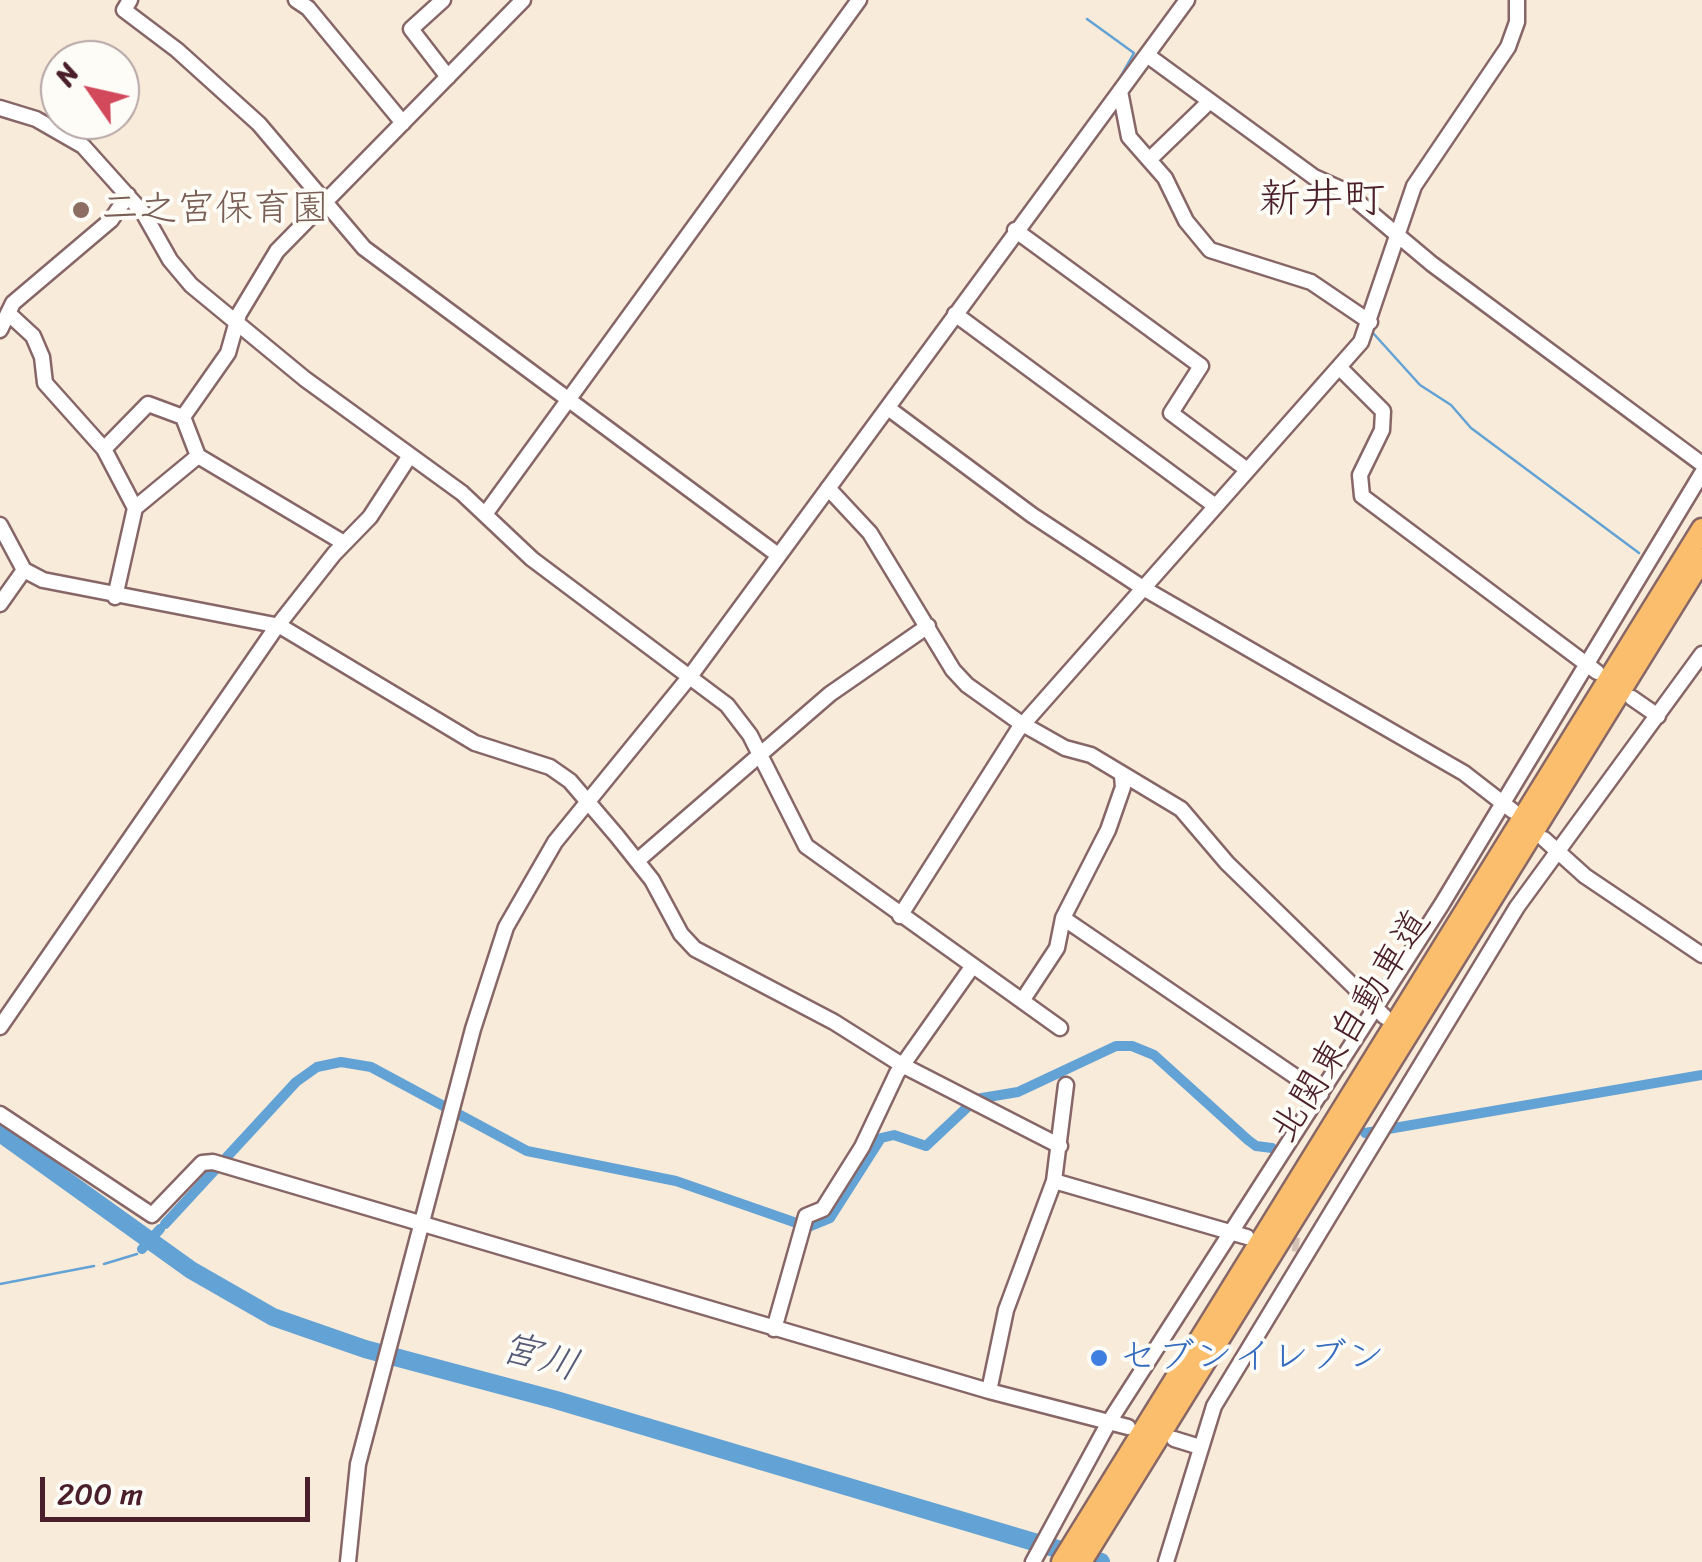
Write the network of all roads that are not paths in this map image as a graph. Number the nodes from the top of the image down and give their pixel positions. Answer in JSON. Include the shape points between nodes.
{"nodes":[{"id":1,"x":130,"y":0,"type":"edge"},
{"id":2,"x":296,"y":0,"type":"edge"},
{"id":3,"x":443,"y":0,"type":"edge"},
{"id":4,"x":523,"y":0,"type":"edge"},
{"id":5,"x":859,"y":0,"type":"edge"},
{"id":6,"x":1187,"y":0,"type":"edge"},
{"id":7,"x":1517,"y":0,"type":"edge"},
{"id":8,"x":1147,"y":55,"type":"junction"},
{"id":9,"x":448,"y":78,"type":"junction"},
{"id":10,"x":1120,"y":91,"type":"junction"},
{"id":11,"x":1210,"y":102,"type":"junction"},
{"id":12,"x":0,"y":108,"type":"edge"},
{"id":13,"x":403,"y":123,"type":"junction"},
{"id":14,"x":1150,"y":159,"type":"junction"},
{"id":15,"x":128,"y":195,"type":"junction"},
{"id":16,"x":325,"y":203,"type":"junction"},
{"id":17,"x":1015,"y":230,"type":"junction"},
{"id":18,"x":1397,"y":230,"type":"junction"},
{"id":19,"x":8,"y":313,"type":"junction"},
{"id":20,"x":956,"y":314,"type":"junction"},
{"id":21,"x":239,"y":322,"type":"junction"},
{"id":22,"x":1370,"y":322,"type":"junction"},
{"id":23,"x":0,"y":330,"type":"edge"},
{"id":24,"x":1340,"y":368,"type":"junction"},
{"id":25,"x":568,"y":400,"type":"junction"},
{"id":26,"x":888,"y":408,"type":"junction"},
{"id":27,"x":183,"y":417,"type":"junction"},
{"id":28,"x":104,"y":448,"type":"junction"},
{"id":29,"x":198,"y":456,"type":"junction"},
{"id":30,"x":409,"y":457,"type":"junction"},
{"id":31,"x":1702,"y":464,"type":"edge"},
{"id":32,"x":1246,"y":470,"type":"junction"},
{"id":33,"x":1702,"y":472,"type":"edge"},
{"id":34,"x":828,"y":488,"type":"junction"},
{"id":35,"x":1214,"y":504,"type":"junction"},
{"id":36,"x":135,"y":508,"type":"junction"},
{"id":37,"x":486,"y":512,"type":"junction"},
{"id":38,"x":0,"y":525,"type":"edge"},
{"id":39,"x":1702,"y":528,"type":"edge"},
{"id":40,"x":344,"y":543,"type":"junction"},
{"id":41,"x":778,"y":556,"type":"junction"},
{"id":42,"x":1702,"y":559,"type":"edge"},
{"id":43,"x":24,"y":570,"type":"junction"},
{"id":44,"x":1143,"y":588,"type":"junction"},
{"id":45,"x":115,"y":597,"type":"junction"},
{"id":46,"x":0,"y":604,"type":"edge"},
{"id":47,"x":280,"y":626,"type":"junction"},
{"id":48,"x":928,"y":626,"type":"junction"},
{"id":49,"x":1702,"y":654,"type":"edge"},
{"id":50,"x":1592,"y":669,"type":"junction"},
{"id":51,"x":692,"y":675,"type":"junction"},
{"id":52,"x":1632,"y":698,"type":"dead end"},
{"id":53,"x":1658,"y":716,"type":"junction"},
{"id":54,"x":1024,"y":724,"type":"junction"},
{"id":55,"x":760,"y":757,"type":"junction"},
{"id":56,"x":1122,"y":776,"type":"junction"},
{"id":57,"x":586,"y":802,"type":"junction"},
{"id":58,"x":1507,"y":807,"type":"junction"},
{"id":59,"x":1544,"y":839,"type":"dead end"},
{"id":60,"x":1558,"y":852,"type":"junction"},
{"id":61,"x":637,"y":861,"type":"junction"},
{"id":62,"x":900,"y":916,"type":"junction"},
{"id":63,"x":1063,"y":918,"type":"junction"},
{"id":64,"x":1702,"y":954,"type":"edge"},
{"id":65,"x":972,"y":966,"type":"junction"},
{"id":66,"x":1022,"y":1001,"type":"junction"},
{"id":67,"x":1380,"y":1013,"type":"junction"},
{"id":68,"x":0,"y":1027,"type":"edge"},
{"id":69,"x":1060,"y":1028,"type":"dead end"},
{"id":70,"x":902,"y":1066,"type":"junction"},
{"id":71,"x":1066,"y":1085,"type":"dead end"},
{"id":72,"x":1321,"y":1094,"type":"junction"},
{"id":73,"x":0,"y":1114,"type":"edge"},
{"id":74,"x":1060,"y":1146,"type":"junction"},
{"id":75,"x":1054,"y":1181,"type":"junction"},
{"id":76,"x":422,"y":1224,"type":"junction"},
{"id":77,"x":1240,"y":1235,"type":"junction"},
{"id":78,"x":774,"y":1329,"type":"junction"},
{"id":79,"x":989,"y":1391,"type":"junction"},
{"id":80,"x":1109,"y":1422,"type":"junction"},
{"id":81,"x":1128,"y":1426,"type":"dead end"},
{"id":82,"x":1174,"y":1439,"type":"dead end"},
{"id":83,"x":1200,"y":1447,"type":"junction"},
{"id":84,"x":1089,"y":1534,"type":"junction"},
{"id":85,"x":1034,"y":1561,"type":"edge"},
{"id":86,"x":348,"y":1562,"type":"edge"},
{"id":87,"x":1062,"y":1562,"type":"edge"},
{"id":88,"x":1081,"y":1562,"type":"edge"},
{"id":89,"x":1166,"y":1562,"type":"edge"}],
"edges":[{"from":1,"to":16,"type":"street","via":[[124,10],[259,124]]},
{"from":2,"to":13,"type":"street"},
{"from":3,"to":9,"type":"street","via":[[411,29]]},
{"from":4,"to":9,"type":"street"},
{"from":5,"to":25,"type":"street"},
{"from":6,"to":8,"type":"street"},
{"from":7,"to":18,"type":"street","via":[[1508,46],[1422,173]]},
{"from":8,"to":10,"type":"street"},
{"from":8,"to":11,"type":"street"},
{"from":9,"to":13,"type":"street"},
{"from":10,"to":14,"type":"street","via":[[1129,136]]},
{"from":10,"to":17,"type":"street"},
{"from":11,"to":14,"type":"street"},
{"from":11,"to":18,"type":"street"},
{"from":12,"to":15,"type":"street","via":[[59,131],[94,156]]},
{"from":13,"to":16,"type":"street"},
{"from":14,"to":22,"type":"street","via":[[1210,250],[1311,282]]},
{"from":15,"to":19,"type":"street","via":[[111,220]]},
{"from":15,"to":21,"type":"street","via":[[185,278]]},
{"from":16,"to":21,"type":"street","via":[[277,251]]},
{"from":16,"to":25,"type":"street","via":[[364,248]]},
{"from":17,"to":20,"type":"street"},
{"from":17,"to":32,"type":"street","via":[[1201,366],[1170,413]]},
{"from":18,"to":22,"type":"street"},
{"from":18,"to":31,"type":"street","via":[[1432,264]]},
{"from":19,"to":23,"type":"street"},
{"from":19,"to":28,"type":"street","via":[[33,336],[45,383]]},
{"from":20,"to":26,"type":"street"},
{"from":20,"to":35,"type":"street"},
{"from":21,"to":27,"type":"street","via":[[228,353]]},
{"from":21,"to":30,"type":"street"},
{"from":22,"to":24,"type":"street"},
{"from":24,"to":32,"type":"street"},
{"from":24,"to":50,"type":"street","via":[[1384,411],[1360,475],[1362,496]]},
{"from":25,"to":37,"type":"street"},
{"from":25,"to":41,"type":"street"},
{"from":26,"to":34,"type":"street"},
{"from":26,"to":44,"type":"street"},
{"from":27,"to":28,"type":"street","via":[[148,404]]},
{"from":27,"to":29,"type":"street"},
{"from":28,"to":36,"type":"street"},
{"from":29,"to":36,"type":"street"},
{"from":29,"to":40,"type":"street"},
{"from":30,"to":37,"type":"street"},
{"from":30,"to":40,"type":"street","via":[[370,517]]},
{"from":32,"to":35,"type":"street"},
{"from":33,"to":50,"type":"street"},
{"from":34,"to":41,"type":"street"},
{"from":34,"to":48,"type":"street","via":[[870,533]]},
{"from":35,"to":44,"type":"street"},
{"from":36,"to":45,"type":"street"},
{"from":37,"to":51,"type":"street","via":[[532,560]]},
{"from":38,"to":43,"type":"street"},
{"from":39,"to":84,"type":"highway","name":"北関東自動車道"},
{"from":40,"to":47,"type":"street"},
{"from":41,"to":51,"type":"street"},
{"from":42,"to":84,"type":"highway","name":"北関東自動車道"},
{"from":43,"to":45,"type":"street","via":[[58,586]]},
{"from":43,"to":46,"type":"street"},
{"from":44,"to":54,"type":"street"},
{"from":44,"to":58,"type":"street","via":[[1464,773]]},
{"from":45,"to":47,"type":"street"},
{"from":47,"to":57,"type":"street","via":[[475,743],[550,767]]},
{"from":47,"to":68,"type":"street"},
{"from":48,"to":54,"type":"street","via":[[960,678]]},
{"from":48,"to":55,"type":"street","via":[[830,694]]},
{"from":49,"to":53,"type":"street"},
{"from":50,"to":58,"type":"street"},
{"from":51,"to":55,"type":"street","via":[[740,720]]},
{"from":51,"to":57,"type":"street"},
{"from":52,"to":53,"type":"street"},
{"from":53,"to":60,"type":"street"},
{"from":54,"to":56,"type":"street"},
{"from":54,"to":62,"type":"street"},
{"from":55,"to":61,"type":"street"},
{"from":55,"to":62,"type":"street","via":[[806,846]]},
{"from":56,"to":63,"type":"street","via":[[1108,830]]},
{"from":56,"to":67,"type":"street","via":[[1181,808],[1227,863]]},
{"from":57,"to":61,"type":"street"},
{"from":57,"to":76,"type":"street","via":[[506,927]]},
{"from":58,"to":67,"type":"street"},
{"from":59,"to":60,"type":"street"},
{"from":60,"to":64,"type":"street"},
{"from":60,"to":83,"type":"street","via":[[1420,1050],[1383,1124],[1214,1406]]},
{"from":61,"to":70,"type":"street","via":[[695,949]]},
{"from":62,"to":65,"type":"street"},
{"from":63,"to":66,"type":"street","via":[[1057,948]]},
{"from":63,"to":72,"type":"street"},
{"from":65,"to":66,"type":"street"},
{"from":65,"to":70,"type":"street"},
{"from":66,"to":69,"type":"street"},
{"from":67,"to":72,"type":"street"},
{"from":70,"to":74,"type":"street"},
{"from":70,"to":78,"type":"street","via":[[862,1147],[823,1208],[804,1225]]},
{"from":71,"to":74,"type":"street"},
{"from":72,"to":77,"type":"street"},
{"from":73,"to":76,"type":"street","via":[[152,1214],[202,1164],[220,1164]]},
{"from":74,"to":75,"type":"street"},
{"from":75,"to":77,"type":"street"},
{"from":75,"to":79,"type":"street","via":[[1006,1310]]},
{"from":76,"to":78,"type":"street"},
{"from":76,"to":86,"type":"street","via":[[355,1481]]},
{"from":77,"to":80,"type":"street"},
{"from":78,"to":79,"type":"street"},
{"from":79,"to":80,"type":"street"},
{"from":80,"to":81,"type":"street"},
{"from":80,"to":85,"type":"street"},
{"from":82,"to":83,"type":"street"},
{"from":83,"to":89,"type":"street"},
{"from":84,"to":87,"type":"highway","name":"北関東自動車道"},
{"from":84,"to":88,"type":"highway","name":"北関東自動車道"}]}
